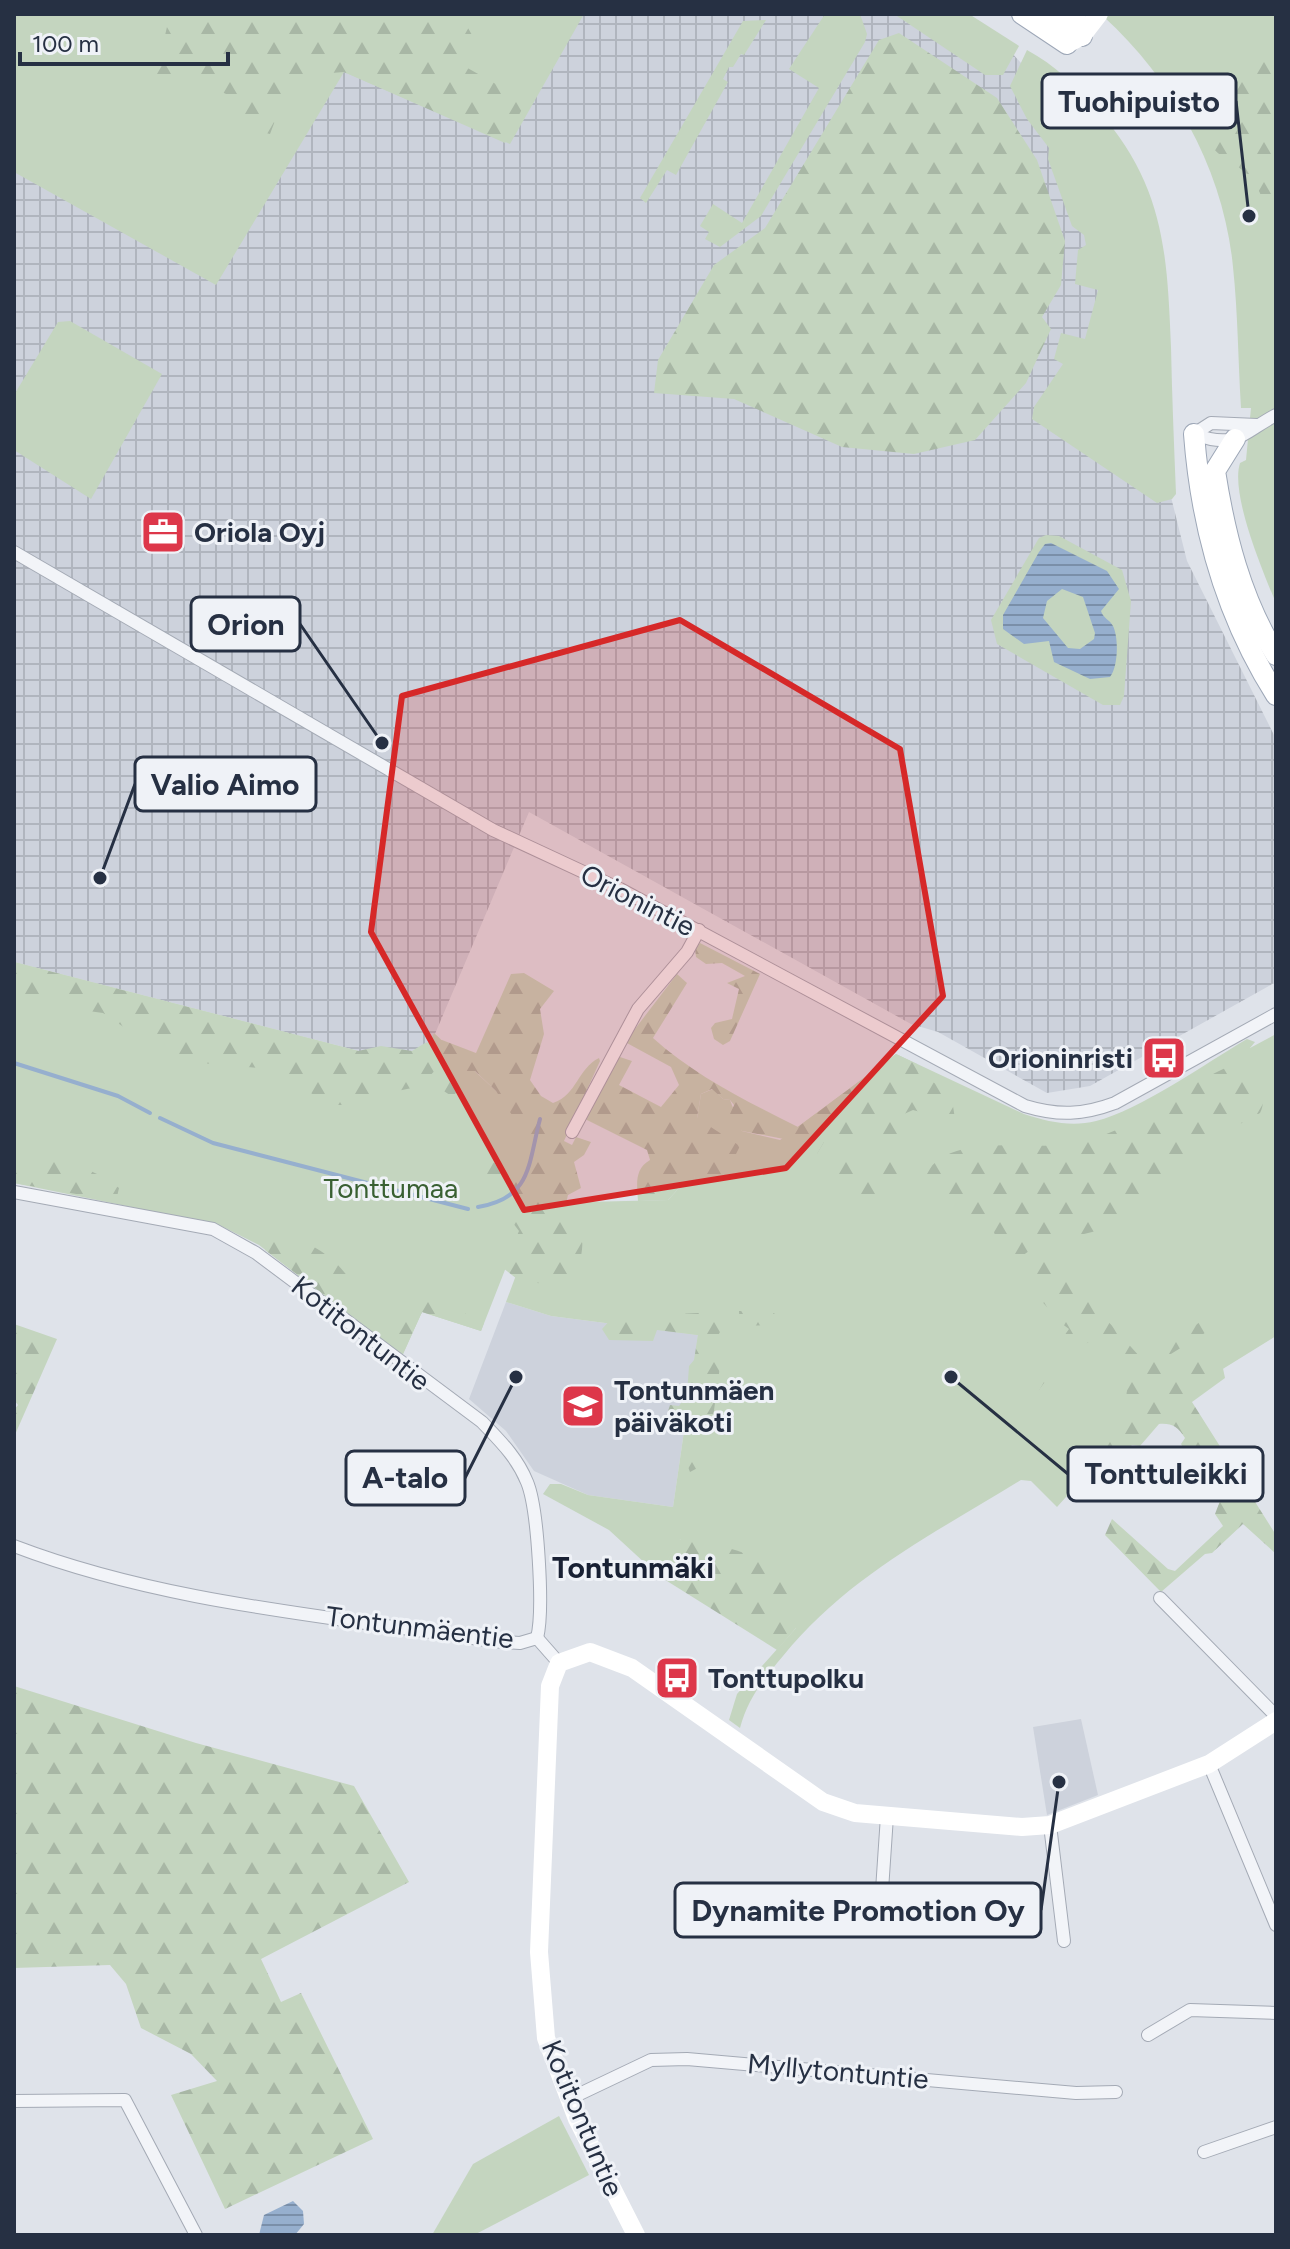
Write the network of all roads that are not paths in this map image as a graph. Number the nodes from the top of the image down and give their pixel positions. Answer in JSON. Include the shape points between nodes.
{"nodes":[{"id":1,"x":1022,"y":14,"type":"edge"},
{"id":2,"x":1099,"y":14,"type":"edge"},
{"id":3,"x":1069,"y":27,"type":"edge"},
{"id":4,"x":1276,"y":415,"type":"edge"},
{"id":5,"x":1257,"y":425,"type":"junction"},
{"id":6,"x":1194,"y":434,"type":"junction"},
{"id":7,"x":1235,"y":439,"type":"junction"},
{"id":8,"x":14,"y":552,"type":"edge"},
{"id":9,"x":1276,"y":655,"type":"edge"},
{"id":10,"x":1276,"y":695,"type":"edge"},
{"id":11,"x":699,"y":930,"type":"junction"},
{"id":12,"x":1276,"y":1014,"type":"edge"},
{"id":13,"x":572,"y":1132,"type":"dead end"},
{"id":14,"x":14,"y":1192,"type":"edge"},
{"id":15,"x":14,"y":1546,"type":"edge"},
{"id":16,"x":1160,"y":1598,"type":"dead end"},
{"id":17,"x":537,"y":1638,"type":"junction"},
{"id":18,"x":559,"y":1663,"type":"junction"},
{"id":19,"x":1276,"y":1718,"type":"edge"},
{"id":20,"x":1209,"y":1764,"type":"junction"},
{"id":21,"x":887,"y":1816,"type":"junction"},
{"id":22,"x":1050,"y":1825,"type":"junction"},
{"id":23,"x":881,"y":1905,"type":"dead end"},
{"id":24,"x":1276,"y":1925,"type":"edge"},
{"id":25,"x":1064,"y":1941,"type":"dead end"},
{"id":26,"x":1276,"y":2013,"type":"edge"},
{"id":27,"x":1148,"y":2035,"type":"dead end"},
{"id":28,"x":1116,"y":2092,"type":"dead end"},
{"id":29,"x":569,"y":2099,"type":"junction"},
{"id":30,"x":14,"y":2101,"type":"edge"},
{"id":31,"x":1276,"y":2127,"type":"edge"},
{"id":32,"x":1204,"y":2152,"type":"dead end"},
{"id":33,"x":196,"y":2235,"type":"edge"},
{"id":34,"x":636,"y":2235,"type":"edge"}],
"edges":[{"from":1,"to":3,"type":"main road"},
{"from":2,"to":3,"type":"street"},
{"from":4,"to":5,"type":"street"},
{"from":5,"to":6,"type":"street","via":[[1211,423]]},
{"from":5,"to":7,"type":"street"},
{"from":6,"to":7,"type":"street"},
{"from":6,"to":10,"type":"main road","via":[[1214,560],[1252,653]]},
{"from":7,"to":9,"type":"main road","via":[[1215,471],[1243,587]]},
{"from":8,"to":11,"type":"street","name":"Orionintie","via":[[493,830]]},
{"from":11,"to":12,"type":"street","name":"Orionintie","via":[[1006,1097],[1061,1115],[1090,1113],[1115,1103]]},
{"from":11,"to":13,"type":"street","via":[[638,1009]]},
{"from":14,"to":17,"type":"street","name":"Kotitontuntie","via":[[213,1229],[269,1262],[482,1422],[512,1453],[528,1485],[537,1554]]},
{"from":15,"to":17,"type":"street","name":"Tontunmäentie","via":[[152,1589],[491,1641]]},
{"from":16,"to":19,"type":"street"},
{"from":17,"to":18,"type":"street","name":"Tontunmäentie"},
{"from":18,"to":21,"type":"street","via":[[590,1652],[632,1668],[823,1802]]},
{"from":18,"to":29,"type":"street","name":"Kotitontuntie","via":[[550,1686],[539,1952],[546,2038]]},
{"from":19,"to":20,"type":"street"},
{"from":20,"to":22,"type":"street"},
{"from":20,"to":24,"type":"street"},
{"from":21,"to":22,"type":"street"},
{"from":21,"to":23,"type":"street"},
{"from":22,"to":25,"type":"street"},
{"from":26,"to":27,"type":"street","via":[[1190,2010]]},
{"from":28,"to":29,"type":"street","name":"Myllytontuntie","via":[[1076,2093],[687,2059],[651,2060]]},
{"from":29,"to":34,"type":"street","name":"Kotitontuntie"},
{"from":30,"to":33,"type":"street","via":[[125,2100]]},
{"from":31,"to":32,"type":"street"}]}
